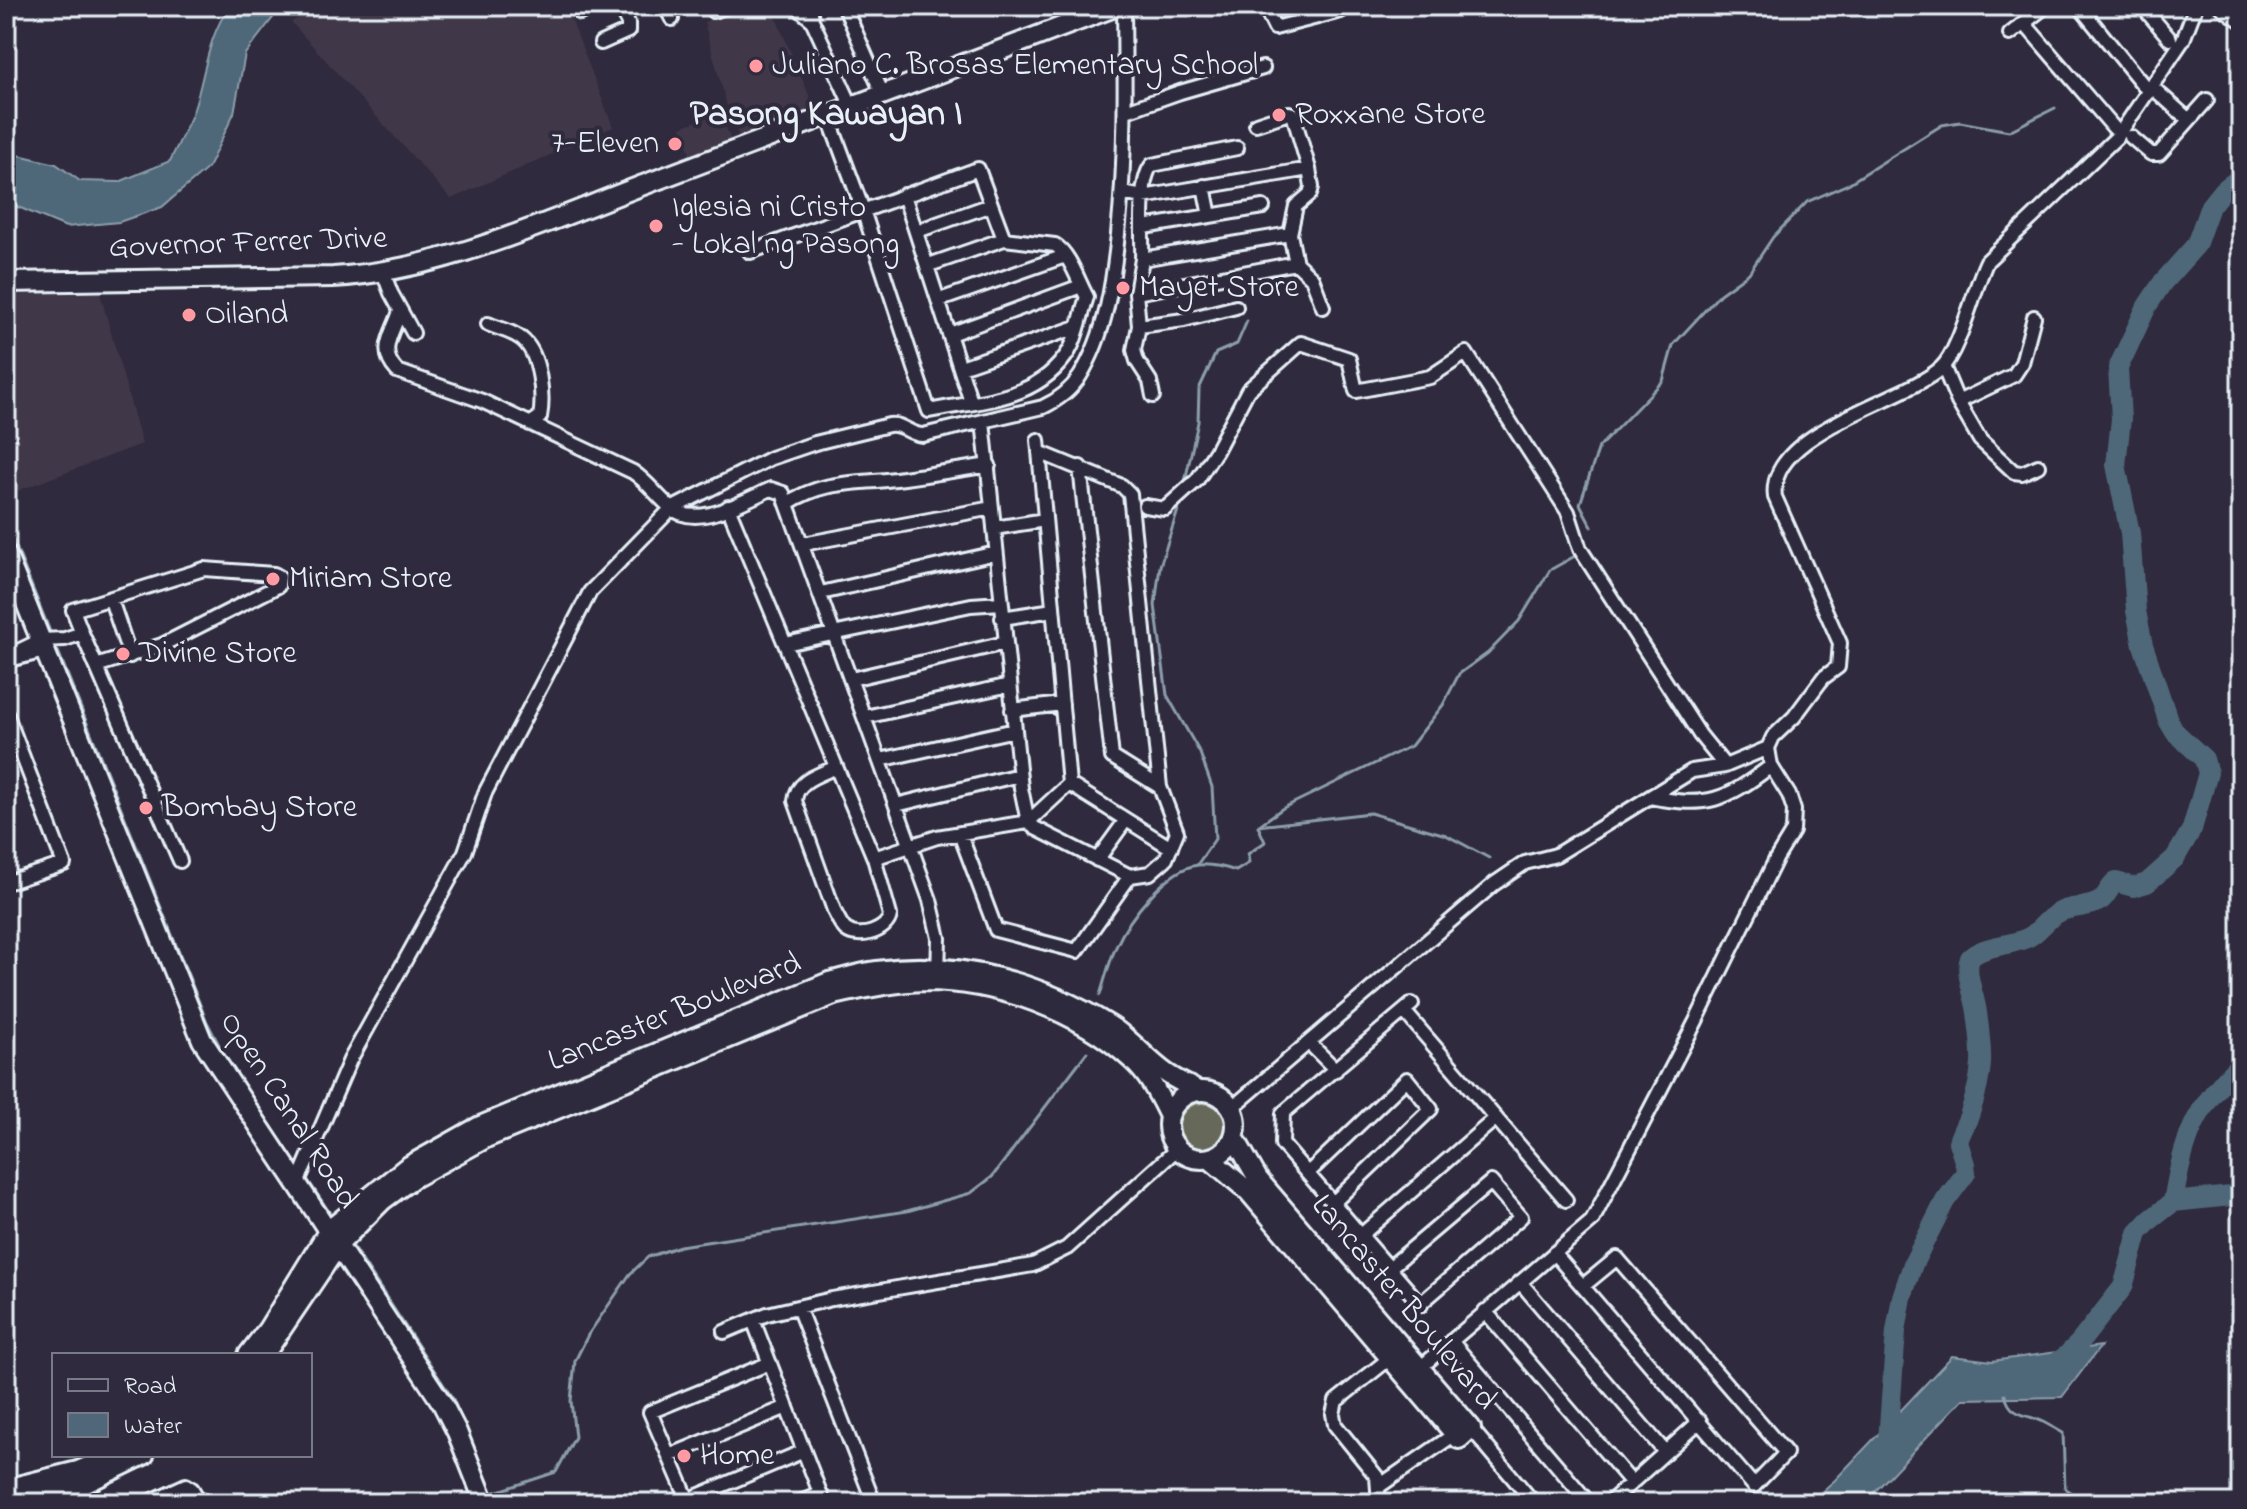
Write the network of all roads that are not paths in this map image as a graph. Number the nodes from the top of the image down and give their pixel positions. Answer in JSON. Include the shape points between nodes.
{"nodes":[{"id":1,"x":593,"y":6,"type":"edge"},
{"id":2,"x":619,"y":6,"type":"edge"},
{"id":3,"x":665,"y":6,"type":"edge"},
{"id":4,"x":711,"y":6,"type":"edge"},
{"id":5,"x":729,"y":6,"type":"edge"},
{"id":6,"x":796,"y":6,"type":"edge"},
{"id":7,"x":1117,"y":6,"type":"edge"},
{"id":8,"x":1124,"y":6,"type":"edge"},
{"id":9,"x":1264,"y":6,"type":"edge"},
{"id":10,"x":2046,"y":6,"type":"edge"},
{"id":11,"x":2079,"y":6,"type":"edge"},
{"id":12,"x":2142,"y":6,"type":"edge"},
{"id":13,"x":2196,"y":6,"type":"edge"},
{"id":14,"x":2220,"y":6,"type":"edge"},
{"id":15,"x":845,"y":8,"type":"dead end"},
{"id":16,"x":1341,"y":11,"type":"dead end"},
{"id":17,"x":580,"y":13,"type":"dead end"},
{"id":18,"x":811,"y":13,"type":"edge"},
{"id":19,"x":672,"y":19,"type":"dead end"},
{"id":20,"x":2241,"y":21,"type":"edge"},
{"id":21,"x":2024,"y":23,"type":"junction"},
{"id":22,"x":2010,"y":34,"type":"dead end"},
{"id":23,"x":2170,"y":39,"type":"dead end"},
{"id":24,"x":601,"y":43,"type":"dead end"},
{"id":25,"x":1263,"y":68,"type":"dead end"},
{"id":26,"x":2151,"y":89,"type":"junction"},
{"id":27,"x":883,"y":95,"type":"junction"},
{"id":28,"x":2207,"y":100,"type":"dead end"},
{"id":29,"x":852,"y":107,"type":"junction"},
{"id":30,"x":1126,"y":111,"type":"junction"},
{"id":31,"x":828,"y":116,"type":"junction"},
{"id":32,"x":2189,"y":120,"type":"junction"},
{"id":33,"x":1256,"y":124,"type":"dead end"},
{"id":34,"x":2114,"y":128,"type":"dead end"},
{"id":35,"x":2131,"y":137,"type":"dead end"},
{"id":36,"x":1237,"y":148,"type":"dead end"},
{"id":37,"x":1309,"y":169,"type":"junction"},
{"id":38,"x":1204,"y":186,"type":"junction"},
{"id":39,"x":1122,"y":193,"type":"junction"},
{"id":40,"x":904,"y":195,"type":"junction"},
{"id":41,"x":1143,"y":197,"type":"junction"},
{"id":42,"x":991,"y":205,"type":"junction"},
{"id":43,"x":1263,"y":207,"type":"dead end"},
{"id":44,"x":863,"y":210,"type":"junction"},
{"id":45,"x":1210,"y":216,"type":"junction"},
{"id":46,"x":1144,"y":227,"type":"junction"},
{"id":47,"x":917,"y":231,"type":"junction"},
{"id":48,"x":1290,"y":234,"type":"junction"},
{"id":49,"x":1004,"y":239,"type":"junction"},
{"id":50,"x":750,"y":252,"type":"dead end"},
{"id":51,"x":1065,"y":256,"type":"junction"},
{"id":52,"x":1142,"y":259,"type":"junction"},
{"id":53,"x":1296,"y":263,"type":"junction"},
{"id":54,"x":929,"y":265,"type":"junction"},
{"id":55,"x":383,"y":272,"type":"junction"},
{"id":56,"x":6,"y":282,"type":"edge"},
{"id":57,"x":1081,"y":286,"type":"junction"},
{"id":58,"x":1136,"y":293,"type":"junction"},
{"id":59,"x":940,"y":300,"type":"junction"},
{"id":60,"x":1236,"y":307,"type":"dead end"},
{"id":61,"x":1323,"y":307,"type":"dead end"},
{"id":62,"x":400,"y":311,"type":"junction"},
{"id":63,"x":2034,"y":317,"type":"dead end"},
{"id":64,"x":488,"y":324,"type":"dead end"},
{"id":65,"x":1139,"y":326,"type":"junction"},
{"id":66,"x":1077,"y":327,"type":"junction"},
{"id":67,"x":413,"y":333,"type":"dead end"},
{"id":68,"x":950,"y":334,"type":"junction"},
{"id":69,"x":1943,"y":366,"type":"junction"},
{"id":70,"x":961,"y":367,"type":"junction"},
{"id":71,"x":1153,"y":396,"type":"dead end"},
{"id":72,"x":971,"y":402,"type":"junction"},
{"id":73,"x":1958,"y":402,"type":"junction"},
{"id":74,"x":983,"y":421,"type":"junction"},
{"id":75,"x":530,"y":424,"type":"junction"},
{"id":76,"x":989,"y":465,"type":"junction"},
{"id":77,"x":2038,"y":466,"type":"dead end"},
{"id":78,"x":1080,"y":467,"type":"junction"},
{"id":79,"x":788,"y":503,"type":"junction"},
{"id":80,"x":1145,"y":506,"type":"dead end"},
{"id":81,"x":728,"y":507,"type":"junction"},
{"id":82,"x":992,"y":508,"type":"junction"},
{"id":83,"x":671,"y":509,"type":"junction"},
{"id":84,"x":1045,"y":520,"type":"junction"},
{"id":85,"x":994,"y":528,"type":"junction"},
{"id":86,"x":803,"y":544,"type":"junction"},
{"id":87,"x":996,"y":553,"type":"junction"},
{"id":88,"x":6,"y":554,"type":"edge"},
{"id":89,"x":821,"y":593,"type":"junction"},
{"id":90,"x":111,"y":600,"type":"junction"},
{"id":91,"x":1001,"y":603,"type":"junction"},
{"id":92,"x":1053,"y":610,"type":"junction"},
{"id":93,"x":1002,"y":618,"type":"junction"},
{"id":94,"x":82,"y":633,"type":"junction"},
{"id":95,"x":835,"y":634,"type":"junction"},
{"id":96,"x":1005,"y":643,"type":"junction"},
{"id":97,"x":785,"y":644,"type":"junction"},
{"id":98,"x":43,"y":646,"type":"junction"},
{"id":99,"x":130,"y":656,"type":"junction"},
{"id":100,"x":6,"y":659,"type":"edge"},
{"id":101,"x":96,"y":666,"type":"junction"},
{"id":102,"x":851,"y":679,"type":"junction"},
{"id":103,"x":1010,"y":685,"type":"junction"},
{"id":104,"x":1062,"y":704,"type":"junction"},
{"id":105,"x":1012,"y":710,"type":"junction"},
{"id":106,"x":6,"y":713,"type":"edge"},
{"id":107,"x":865,"y":717,"type":"junction"},
{"id":108,"x":1015,"y":730,"type":"junction"},
{"id":109,"x":1768,"y":748,"type":"junction"},
{"id":110,"x":880,"y":760,"type":"junction"},
{"id":111,"x":1725,"y":766,"type":"junction"},
{"id":112,"x":1771,"y":766,"type":"junction"},
{"id":113,"x":836,"y":767,"type":"junction"},
{"id":114,"x":1019,"y":775,"type":"junction"},
{"id":115,"x":1069,"y":784,"type":"junction"},
{"id":116,"x":1160,"y":787,"type":"junction"},
{"id":117,"x":1650,"y":797,"type":"junction"},
{"id":118,"x":896,"y":805,"type":"junction"},
{"id":119,"x":1126,"y":820,"type":"junction"},
{"id":120,"x":1028,"y":822,"type":"junction"},
{"id":121,"x":960,"y":834,"type":"junction"},
{"id":122,"x":911,"y":845,"type":"junction"},
{"id":123,"x":1171,"y":848,"type":"junction"},
{"id":124,"x":874,"y":858,"type":"junction"},
{"id":125,"x":1097,"y":860,"type":"junction"},
{"id":126,"x":180,"y":861,"type":"dead end"},
{"id":127,"x":1130,"y":876,"type":"junction"},
{"id":128,"x":6,"y":883,"type":"edge"},
{"id":129,"x":938,"y":976,"type":"junction"},
{"id":130,"x":1309,"y":1043,"type":"junction"},
{"id":131,"x":1336,"y":1070,"type":"junction"},
{"id":132,"x":1198,"y":1091,"type":"junction"},
{"id":133,"x":1232,"y":1108,"type":"junction"},
{"id":134,"x":1169,"y":1116,"type":"junction"},
{"id":135,"x":1496,"y":1118,"type":"junction"},
{"id":136,"x":1234,"y":1137,"type":"junction"},
{"id":137,"x":1177,"y":1149,"type":"junction"},
{"id":138,"x":1210,"y":1159,"type":"junction"},
{"id":139,"x":1308,"y":1173,"type":"junction"},
{"id":140,"x":297,"y":1184,"type":"junction"},
{"id":141,"x":1566,"y":1200,"type":"dead end"},
{"id":142,"x":1333,"y":1203,"type":"junction"},
{"id":143,"x":1360,"y":1236,"type":"junction"},
{"id":144,"x":334,"y":1237,"type":"junction"},
{"id":145,"x":1554,"y":1253,"type":"junction"},
{"id":146,"x":1388,"y":1269,"type":"junction"},
{"id":147,"x":1520,"y":1282,"type":"junction"},
{"id":148,"x":1583,"y":1286,"type":"junction"},
{"id":149,"x":798,"y":1307,"type":"junction"},
{"id":150,"x":1485,"y":1311,"type":"junction"},
{"id":151,"x":753,"y":1320,"type":"junction"},
{"id":152,"x":724,"y":1332,"type":"dead end"},
{"id":153,"x":1451,"y":1341,"type":"junction"},
{"id":154,"x":250,"y":1353,"type":"edge"},
{"id":155,"x":265,"y":1353,"type":"edge"},
{"id":156,"x":1396,"y":1353,"type":"junction"},
{"id":157,"x":770,"y":1363,"type":"junction"},
{"id":158,"x":1420,"y":1368,"type":"junction"},
{"id":159,"x":787,"y":1407,"type":"junction"},
{"id":160,"x":1700,"y":1421,"type":"junction"},
{"id":161,"x":1462,"y":1434,"type":"junction"},
{"id":162,"x":804,"y":1451,"type":"junction"},
{"id":163,"x":1665,"y":1452,"type":"junction"},
{"id":164,"x":669,"y":1456,"type":"junction"},
{"id":165,"x":111,"y":1457,"type":"edge"},
{"id":166,"x":140,"y":1457,"type":"edge"},
{"id":167,"x":1632,"y":1483,"type":"junction"},
{"id":168,"x":1378,"y":1487,"type":"junction"},
{"id":169,"x":6,"y":1489,"type":"edge"},
{"id":170,"x":822,"y":1498,"type":"edge"},
{"id":171,"x":6,"y":1503,"type":"edge"},
{"id":172,"x":147,"y":1503,"type":"edge"},
{"id":173,"x":200,"y":1503,"type":"edge"},
{"id":174,"x":485,"y":1503,"type":"edge"},
{"id":175,"x":798,"y":1503,"type":"edge"},
{"id":176,"x":874,"y":1503,"type":"edge"},
{"id":177,"x":1379,"y":1503,"type":"edge"},
{"id":178,"x":1534,"y":1503,"type":"edge"},
{"id":179,"x":1589,"y":1503,"type":"edge"},
{"id":180,"x":1609,"y":1503,"type":"edge"}],
"edges":[{"from":1,"to":17,"type":"street"},
{"from":2,"to":24,"type":"street","via":[[628,31]]},
{"from":3,"to":19,"type":"street"},
{"from":4,"to":5,"type":"street","via":[[713,11]]},
{"from":6,"to":18,"type":"street"},
{"from":7,"to":27,"type":"main road","name":"Governor Ferrer Drive"},
{"from":8,"to":30,"type":"street"},
{"from":9,"to":16,"type":"street","via":[[1275,28]]},
{"from":10,"to":21,"type":"street"},
{"from":11,"to":26,"type":"street"},
{"from":12,"to":23,"type":"street"},
{"from":13,"to":26,"type":"street","via":[[2183,40]]},
{"from":14,"to":20,"type":"street"},
{"from":15,"to":27,"type":"street"},
{"from":18,"to":29,"type":"street"},
{"from":21,"to":22,"type":"street"},
{"from":21,"to":34,"type":"street"},
{"from":25,"to":30,"type":"street"},
{"from":26,"to":32,"type":"street"},
{"from":26,"to":69,"type":"street","via":[[2118,136],[1987,261]]},
{"from":27,"to":29,"type":"main road","name":"Governor Ferrer Drive"},
{"from":28,"to":32,"type":"street"},
{"from":29,"to":31,"type":"main road","name":"Governor Ferrer Drive"},
{"from":30,"to":39,"type":"street"},
{"from":31,"to":44,"type":"street"},
{"from":31,"to":55,"type":"main road","name":"Governor Ferrer Drive","via":[[503,237]]},
{"from":32,"to":35,"type":"street","via":[[2155,155]]},
{"from":33,"to":37,"type":"street","via":[[1293,114]]},
{"from":36,"to":41,"type":"street","via":[[1152,165]]},
{"from":37,"to":38,"type":"street"},
{"from":37,"to":48,"type":"street","via":[[1310,194],[1296,206]]},
{"from":38,"to":41,"type":"street"},
{"from":38,"to":45,"type":"street"},
{"from":39,"to":41,"type":"street"},
{"from":39,"to":74,"type":"street","via":[[1113,277],[1099,336],[1081,375],[1057,401]]},
{"from":40,"to":42,"type":"street","via":[[978,169]]},
{"from":40,"to":44,"type":"street"},
{"from":40,"to":47,"type":"street"},
{"from":41,"to":46,"type":"street"},
{"from":42,"to":47,"type":"street"},
{"from":42,"to":49,"type":"street"},
{"from":43,"to":45,"type":"street"},
{"from":44,"to":50,"type":"street"},
{"from":44,"to":72,"type":"street","via":[[929,411]]},
{"from":45,"to":46,"type":"street"},
{"from":46,"to":52,"type":"street"},
{"from":47,"to":54,"type":"street"},
{"from":48,"to":52,"type":"street"},
{"from":48,"to":53,"type":"street"},
{"from":49,"to":51,"type":"street","via":[[1055,245]]},
{"from":49,"to":54,"type":"street"},
{"from":51,"to":57,"type":"street"},
{"from":51,"to":59,"type":"street"},
{"from":52,"to":58,"type":"street"},
{"from":53,"to":58,"type":"street"},
{"from":53,"to":61,"type":"street","via":[[1312,278]]},
{"from":54,"to":59,"type":"street"},
{"from":55,"to":56,"type":"main road","name":"Governor Ferrer Drive"},
{"from":55,"to":62,"type":"street"},
{"from":57,"to":66,"type":"street","via":[[1087,297]]},
{"from":57,"to":68,"type":"street"},
{"from":58,"to":65,"type":"street"},
{"from":59,"to":68,"type":"street"},
{"from":60,"to":65,"type":"street"},
{"from":62,"to":67,"type":"street"},
{"from":62,"to":75,"type":"street","via":[[385,347],[397,371]]},
{"from":63,"to":73,"type":"street","via":[[2014,375]]},
{"from":64,"to":75,"type":"street","via":[[518,336],[532,350],[542,405],[540,417]]},
{"from":65,"to":71,"type":"street","via":[[1134,350]]},
{"from":66,"to":70,"type":"street"},
{"from":66,"to":72,"type":"street","via":[[1070,350],[1050,375],[1025,392]]},
{"from":68,"to":70,"type":"street"},
{"from":69,"to":73,"type":"street"},
{"from":69,"to":109,"type":"street","via":[[1836,422],[1784,460],[1773,483],[1784,520],[1840,643],[1838,667],[1823,678]]},
{"from":70,"to":72,"type":"street"},
{"from":73,"to":77,"type":"street","via":[[1980,440],[2014,472]]},
{"from":74,"to":76,"type":"street"},
{"from":74,"to":83,"type":"street","via":[[923,435],[889,425],[815,443],[771,458]]},
{"from":75,"to":83,"type":"street","via":[[633,472]]},
{"from":76,"to":79,"type":"street","via":[[830,485]]},
{"from":76,"to":82,"type":"street"},
{"from":78,"to":84,"type":"street","via":[[1038,446]]},
{"from":78,"to":116,"type":"street","via":[[1112,757]]},
{"from":78,"to":116,"type":"street","via":[[1130,494]]},
{"from":79,"to":81,"type":"street","via":[[783,493],[771,489]]},
{"from":79,"to":86,"type":"street"},
{"from":80,"to":111,"type":"street","via":[[1165,509],[1197,480],[1248,390],[1301,343],[1349,359],[1356,391],[1430,377],[1466,353],[1568,512],[1580,549]]},
{"from":81,"to":83,"type":"street","via":[[699,516]]},
{"from":81,"to":97,"type":"street"},
{"from":82,"to":85,"type":"street"},
{"from":82,"to":86,"type":"street"},
{"from":83,"to":140,"type":"street","via":[[590,592],[485,793],[465,852],[350,1060]]},
{"from":84,"to":85,"type":"street"},
{"from":84,"to":92,"type":"street"},
{"from":85,"to":87,"type":"street"},
{"from":86,"to":89,"type":"street"},
{"from":87,"to":89,"type":"street"},
{"from":87,"to":91,"type":"street"},
{"from":88,"to":98,"type":"main road","name":"Open Canal Road"},
{"from":89,"to":95,"type":"street"},
{"from":90,"to":94,"type":"street","via":[[73,610]]},
{"from":90,"to":99,"type":"street"},
{"from":90,"to":99,"type":"street","via":[[204,569],[279,577],[278,586]]},
{"from":91,"to":93,"type":"street"},
{"from":91,"to":95,"type":"street"},
{"from":92,"to":93,"type":"street"},
{"from":92,"to":104,"type":"street"},
{"from":93,"to":96,"type":"street"},
{"from":94,"to":98,"type":"street"},
{"from":94,"to":101,"type":"street"},
{"from":95,"to":97,"type":"street"},
{"from":95,"to":102,"type":"street"},
{"from":96,"to":102,"type":"street"},
{"from":96,"to":103,"type":"street"},
{"from":97,"to":113,"type":"street"},
{"from":98,"to":100,"type":"street"},
{"from":98,"to":140,"type":"main road","name":"Open Canal Road","via":[[202,1040]]},
{"from":99,"to":101,"type":"street"},
{"from":101,"to":126,"type":"street"},
{"from":102,"to":107,"type":"street"},
{"from":103,"to":105,"type":"street"},
{"from":103,"to":107,"type":"street"},
{"from":104,"to":105,"type":"street"},
{"from":104,"to":115,"type":"street"},
{"from":105,"to":108,"type":"street"},
{"from":106,"to":128,"type":"street","via":[[64,864]]},
{"from":107,"to":110,"type":"street"},
{"from":108,"to":110,"type":"street"},
{"from":108,"to":114,"type":"street"},
{"from":109,"to":111,"type":"street"},
{"from":109,"to":112,"type":"street"},
{"from":110,"to":118,"type":"street"},
{"from":111,"to":117,"type":"street","via":[[1692,771]]},
{"from":112,"to":117,"type":"street","via":[[1716,801]]},
{"from":112,"to":145,"type":"street","via":[[1792,802],[1793,831],[1592,1221]]},
{"from":113,"to":124,"type":"street"},
{"from":113,"to":124,"type":"street","via":[[801,784],[795,801],[835,913],[844,929],[855,934],[889,923]]},
{"from":114,"to":118,"type":"street"},
{"from":114,"to":120,"type":"street"},
{"from":115,"to":119,"type":"street"},
{"from":115,"to":120,"type":"street"},
{"from":116,"to":123,"type":"street","via":[[1177,832]]},
{"from":117,"to":130,"type":"street","via":[[1556,855],[1525,863],[1494,884]]},
{"from":118,"to":122,"type":"street"},
{"from":119,"to":123,"type":"street"},
{"from":119,"to":125,"type":"street"},
{"from":120,"to":121,"type":"street"},
{"from":120,"to":125,"type":"street"},
{"from":121,"to":122,"type":"street"},
{"from":121,"to":127,"type":"street","via":[[996,930],[1077,951]]},
{"from":122,"to":124,"type":"street"},
{"from":122,"to":129,"type":"street","via":[[939,938]]},
{"from":123,"to":127,"type":"street","via":[[1150,873]]},
{"from":125,"to":127,"type":"street"},
{"from":129,"to":132,"type":"main road","name":"Lancaster Boulevard","via":[[971,972],[1057,997],[1112,1027],[1165,1072]]},
{"from":129,"to":134,"type":"main road","name":"Lancaster Boulevard","via":[[1011,994],[1105,1038],[1134,1061]]},
{"from":129,"to":144,"type":"main road","name":"Lancaster Boulevard","via":[[834,995],[486,1138],[413,1178]]},
{"from":130,"to":131,"type":"street"},
{"from":130,"to":133,"type":"street"},
{"from":131,"to":135,"type":"street","via":[[1408,1008]]},
{"from":131,"to":139,"type":"street","via":[[1283,1113],[1282,1144]]},
{"from":132,"to":133,"type":"main road","via":[[1217,1094]]},
{"from":132,"to":134,"type":"main road","via":[[1179,1099]]},
{"from":133,"to":136,"type":"main road"},
{"from":134,"to":137,"type":"main road","via":[[1169,1135]]},
{"from":135,"to":141,"type":"street"},
{"from":135,"to":143,"type":"street"},
{"from":136,"to":138,"type":"main road","via":[[1227,1149]]},
{"from":136,"to":156,"type":"main road","name":"Lancaster Boulevard","via":[[1258,1179]]},
{"from":137,"to":138,"type":"main road","via":[[1191,1158]]},
{"from":137,"to":149,"type":"street","via":[[1067,1248],[1033,1265]]},
{"from":138,"to":156,"type":"main road","name":"Lancaster Boulevard","via":[[1248,1191]]},
{"from":139,"to":142,"type":"street"},
{"from":139,"to":142,"type":"street","via":[[1407,1079],[1431,1109]]},
{"from":140,"to":144,"type":"main road","name":"Open Canal Road"},
{"from":142,"to":143,"type":"street"},
{"from":143,"to":146,"type":"street"},
{"from":144,"to":154,"type":"main road","name":"Lancaster Boulevard"},
{"from":144,"to":155,"type":"main road","name":"Lancaster Boulevard"},
{"from":144,"to":174,"type":"main road","name":"Open Canal Road","via":[[447,1412]]},
{"from":145,"to":147,"type":"street"},
{"from":145,"to":148,"type":"street"},
{"from":146,"to":146,"type":"street","via":[[1421,1305],[1521,1217],[1491,1182]]},
{"from":147,"to":150,"type":"street"},
{"from":147,"to":163,"type":"street"},
{"from":148,"to":160,"type":"street"},
{"from":148,"to":160,"type":"street","via":[[1617,1258],[1786,1453],[1754,1486]]},
{"from":149,"to":151,"type":"street"},
{"from":149,"to":176,"type":"street"},
{"from":150,"to":153,"type":"street"},
{"from":150,"to":167,"type":"street"},
{"from":151,"to":152,"type":"street"},
{"from":151,"to":157,"type":"street"},
{"from":153,"to":158,"type":"street"},
{"from":153,"to":179,"type":"street"},
{"from":156,"to":158,"type":"main road","name":"Lancaster Boulevard"},
{"from":156,"to":161,"type":"main road","name":"Lancaster Boulevard"},
{"from":156,"to":168,"type":"street","via":[[1336,1401],[1333,1414],[1335,1425],[1377,1477]]},
{"from":157,"to":159,"type":"street"},
{"from":157,"to":164,"type":"street","via":[[650,1412]]},
{"from":158,"to":161,"type":"main road","name":"Lancaster Boulevard"},
{"from":159,"to":162,"type":"street"},
{"from":159,"to":164,"type":"street"},
{"from":160,"to":163,"type":"street"},
{"from":161,"to":168,"type":"street"},
{"from":161,"to":178,"type":"street","name":"Lancaster Boulevard"},
{"from":162,"to":164,"type":"street","via":[[688,1500]]},
{"from":162,"to":170,"type":"street"},
{"from":163,"to":167,"type":"street"},
{"from":165,"to":169,"type":"main road"},
{"from":166,"to":171,"type":"main road","via":[[82,1485]]},
{"from":167,"to":180,"type":"street"},
{"from":168,"to":177,"type":"street"},
{"from":170,"to":175,"type":"street"},
{"from":172,"to":173,"type":"street","via":[[186,1485]]}]}
